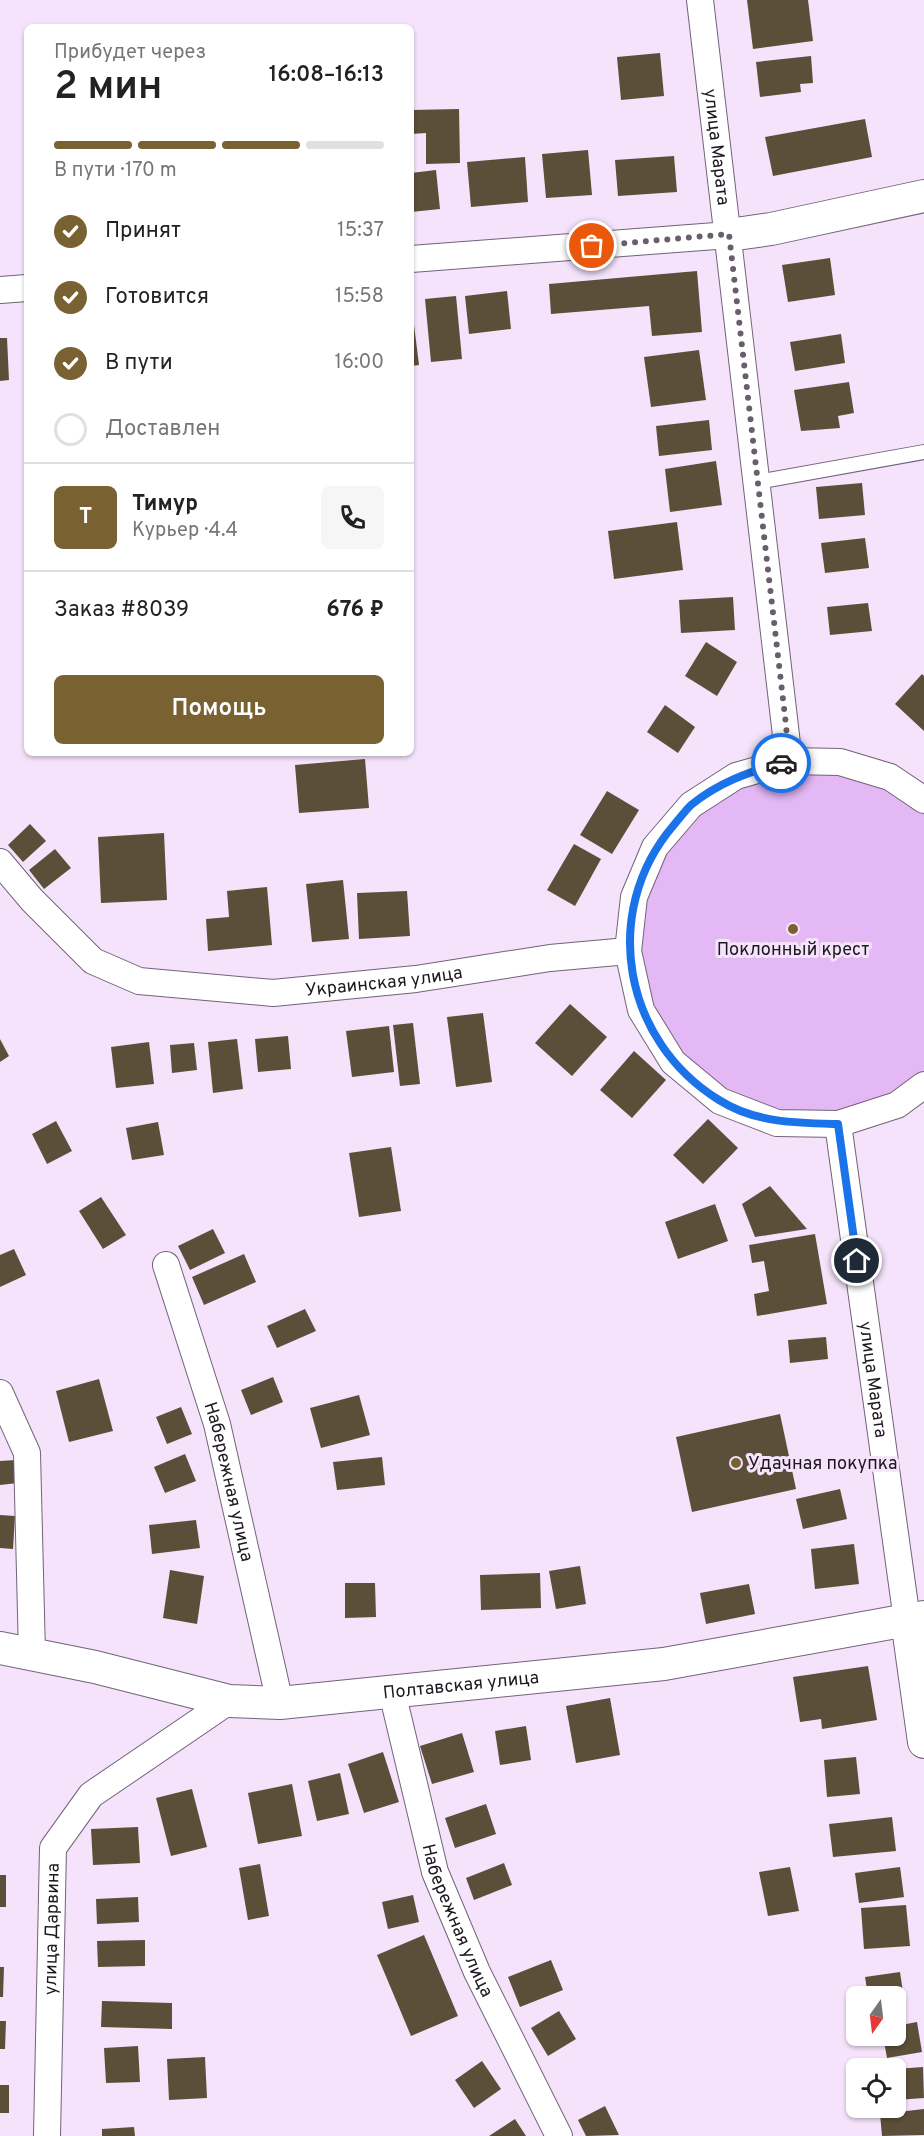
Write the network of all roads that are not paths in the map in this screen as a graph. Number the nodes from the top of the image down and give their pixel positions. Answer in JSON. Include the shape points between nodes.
{"nodes":[{"id":1,"x":700,"y":0,"type":"edge"},
{"id":2,"x":924,"y":196,"type":"edge"},
{"id":3,"x":729,"y":234,"type":"junction"},
{"id":4,"x":414,"y":259,"type":"edge"},
{"id":5,"x":24,"y":288,"type":"edge"},
{"id":6,"x":0,"y":290,"type":"edge"},
{"id":7,"x":924,"y":452,"type":"edge"},
{"id":8,"x":757,"y":482,"type":"junction"},
{"id":9,"x":789,"y":761,"type":"junction"},
{"id":10,"x":924,"y":800,"type":"edge"},
{"id":11,"x":0,"y":862,"type":"edge"},
{"id":12,"x":628,"y":951,"type":"junction"},
{"id":13,"x":924,"y":1084,"type":"edge"},
{"id":14,"x":838,"y":1124,"type":"junction"},
{"id":15,"x":166,"y":1265,"type":"dead end"},
{"id":16,"x":0,"y":1393,"type":"edge"},
{"id":17,"x":916,"y":1619,"type":"edge"},
{"id":18,"x":0,"y":1648,"type":"edge"},
{"id":19,"x":32,"y":1654,"type":"junction"},
{"id":20,"x":392,"y":1692,"type":"junction"},
{"id":21,"x":229,"y":1701,"type":"junction"},
{"id":22,"x":280,"y":1703,"type":"junction"},
{"id":23,"x":924,"y":1742,"type":"edge"},
{"id":24,"x":47,"y":2136,"type":"edge"},
{"id":25,"x":559,"y":2136,"type":"edge"}],
"edges":[{"from":1,"to":3,"type":"street","name":"улица Марата"},
{"from":2,"to":3,"type":"street","via":[[752,233]]},
{"from":3,"to":4,"type":"street"},
{"from":3,"to":8,"type":"street","name":"улица Марата"},
{"from":5,"to":6,"type":"street"},
{"from":7,"to":8,"type":"lane"},
{"from":8,"to":9,"type":"street","name":"улица Марата"},
{"from":9,"to":10,"type":"street","via":[[840,762],[890,777]]},
{"from":9,"to":12,"type":"street","via":[[736,776],[691,805],[676,822],[656,847],[634,897]]},
{"from":11,"to":12,"type":"street","name":"Украинская улица","via":[[93,961],[139,981],[273,993]]},
{"from":12,"to":14,"type":"street","via":[[641,1010],[681,1069],[720,1101],[777,1123]]},
{"from":13,"to":14,"type":"street","via":[[897,1105]]},
{"from":14,"to":17,"type":"street","name":"улица Марата"},
{"from":15,"to":22,"type":"street","name":"Набережная улица","via":[[217,1424]]},
{"from":16,"to":19,"type":"street","via":[[27,1453]]},
{"from":17,"to":20,"type":"street","name":"Полтавская улица","via":[[664,1664]]},
{"from":17,"to":23,"type":"street","name":"улица Марата"},
{"from":18,"to":19,"type":"street","name":"Полтавская улица"},
{"from":19,"to":21,"type":"street","name":"Полтавская улица"},
{"from":20,"to":22,"type":"street","name":"Полтавская улица"},
{"from":20,"to":25,"type":"street","name":"Набережная улица","via":[[435,1872],[477,1972]]},
{"from":21,"to":22,"type":"street","name":"Полтавская улица"},
{"from":21,"to":24,"type":"street","name":"улица Дарвина","via":[[91,1795],[52,1848]]}]}
